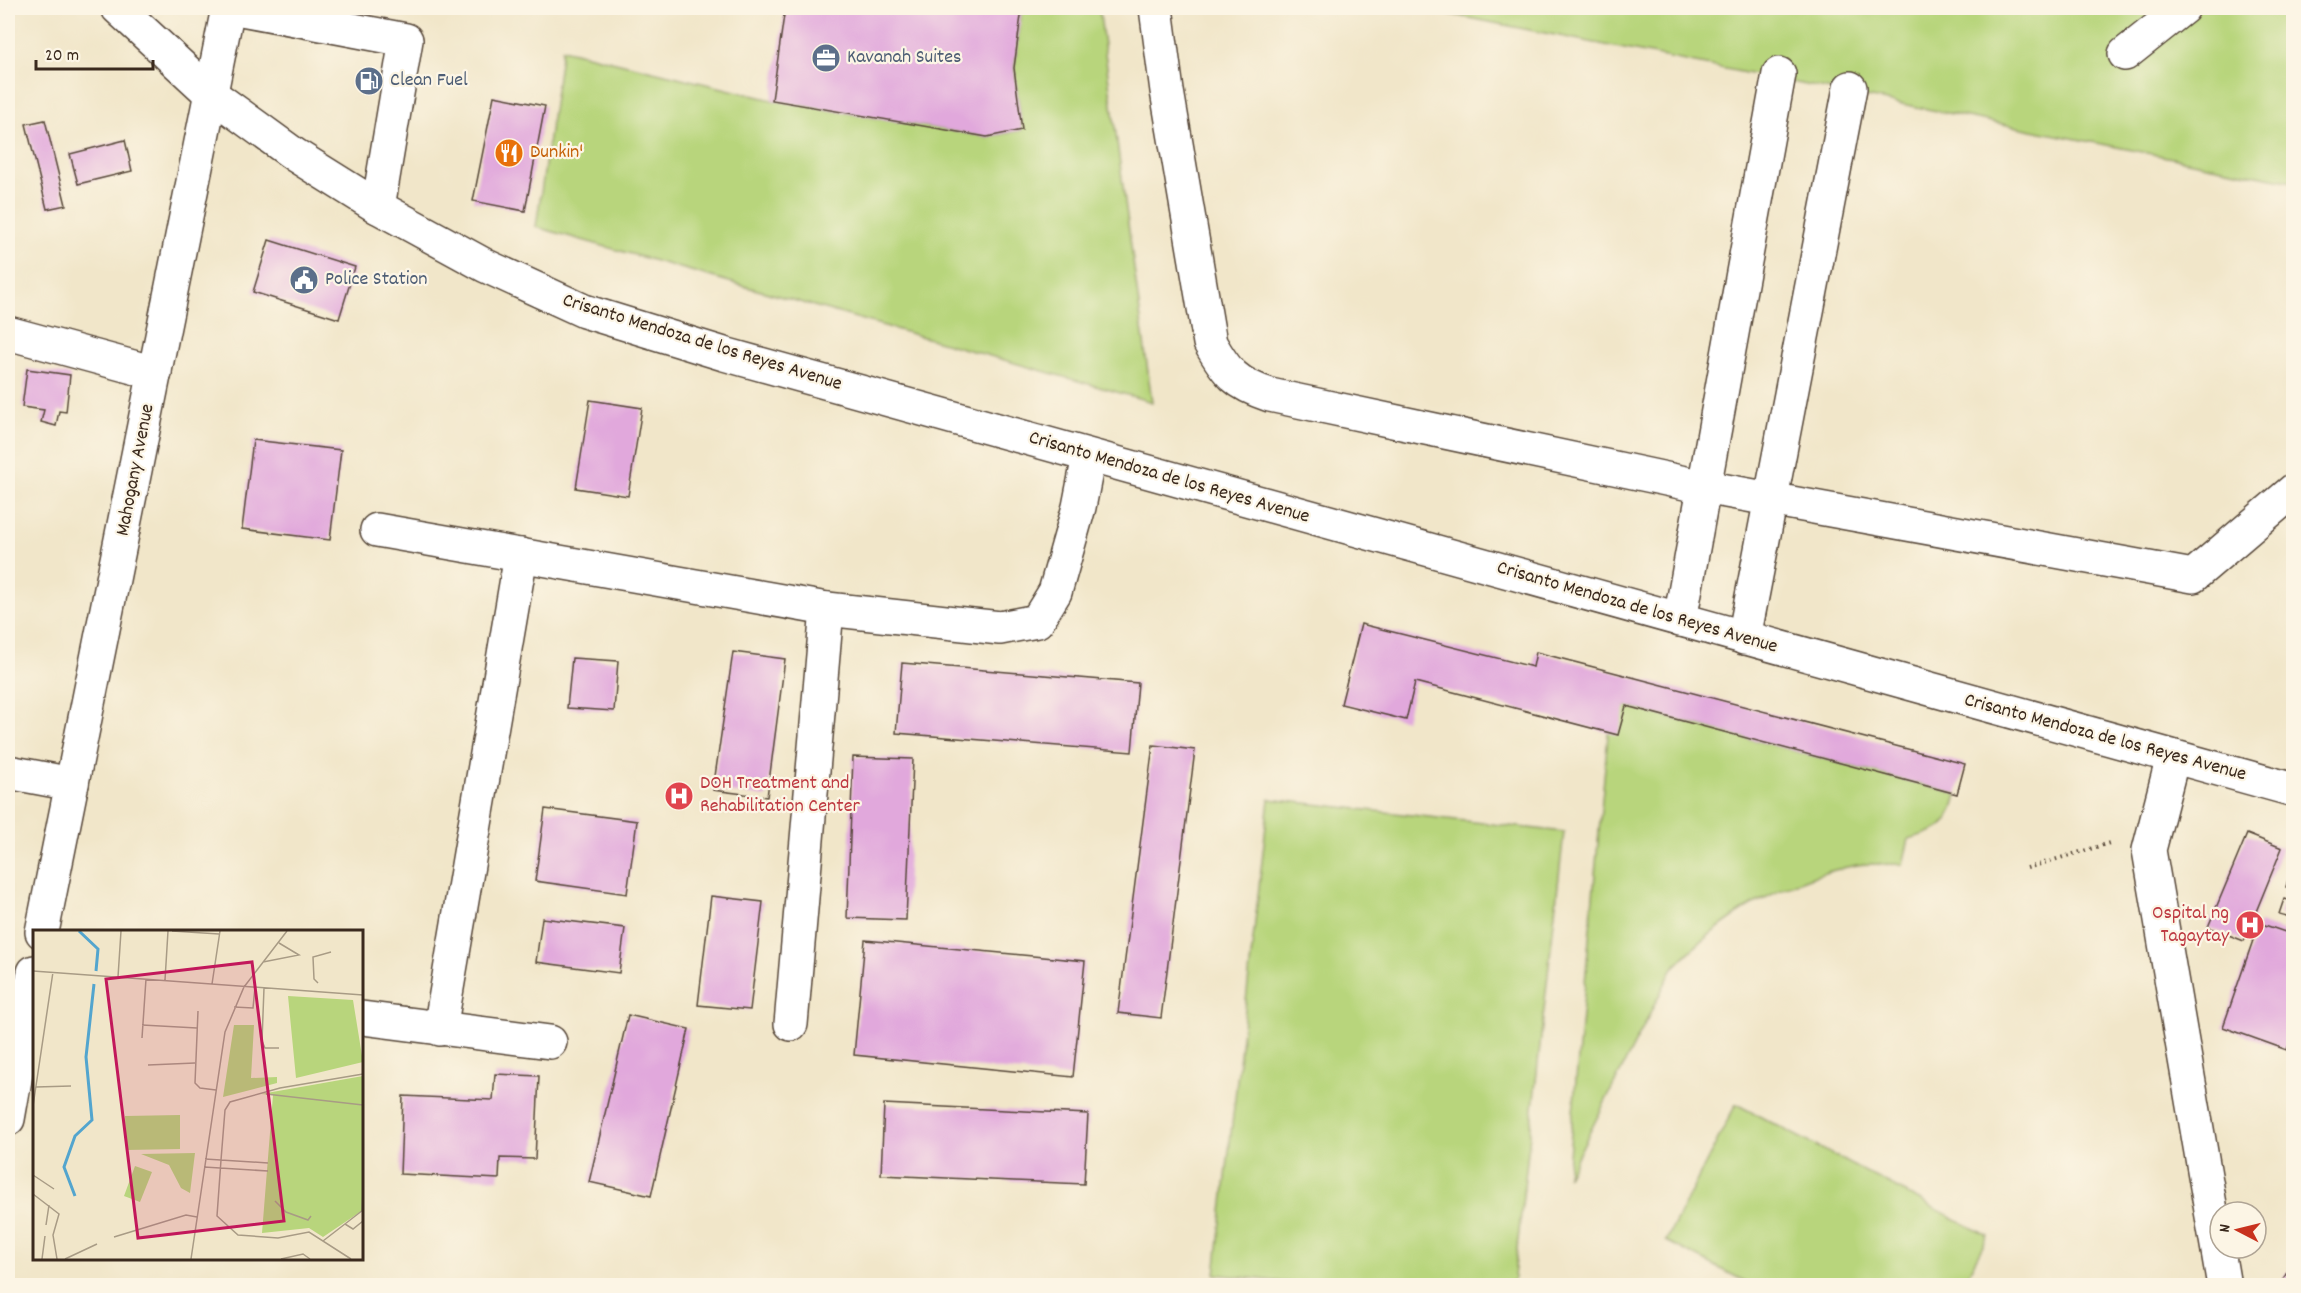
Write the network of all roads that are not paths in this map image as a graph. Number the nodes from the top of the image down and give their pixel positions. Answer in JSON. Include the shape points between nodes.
{"nodes":[{"id":1,"x":118,"y":8,"type":"edge"},
{"id":2,"x":228,"y":8,"type":"edge"},
{"id":3,"x":236,"y":8,"type":"edge"},
{"id":4,"x":1156,"y":8,"type":"edge"},
{"id":5,"x":1178,"y":8,"type":"edge"},
{"id":6,"x":2183,"y":8,"type":"edge"},
{"id":7,"x":2125,"y":54,"type":"dead end"},
{"id":8,"x":1779,"y":74,"type":"dead end"},
{"id":9,"x":1850,"y":88,"type":"dead end"},
{"id":10,"x":1167,"y":91,"type":"junction"},
{"id":11,"x":211,"y":94,"type":"junction"},
{"id":12,"x":378,"y":207,"type":"junction"},
{"id":13,"x":8,"y":333,"type":"edge"},
{"id":14,"x":155,"y":373,"type":"junction"},
{"id":15,"x":1089,"y":456,"type":"junction"},
{"id":16,"x":1704,"y":487,"type":"junction"},
{"id":17,"x":2294,"y":490,"type":"edge"},
{"id":18,"x":1770,"y":499,"type":"junction"},
{"id":19,"x":377,"y":530,"type":"dead end"},
{"id":20,"x":521,"y":555,"type":"junction"},
{"id":21,"x":827,"y":609,"type":"junction"},
{"id":22,"x":1680,"y":620,"type":"junction"},
{"id":23,"x":1744,"y":638,"type":"junction"},
{"id":24,"x":2174,"y":757,"type":"junction"},
{"id":25,"x":8,"y":772,"type":"edge"},
{"id":26,"x":72,"y":784,"type":"junction"},
{"id":27,"x":2294,"y":789,"type":"edge"},
{"id":28,"x":42,"y":930,"type":"edge"},
{"id":29,"x":33,"y":978,"type":"edge"},
{"id":30,"x":363,"y":1018,"type":"edge"},
{"id":31,"x":791,"y":1024,"type":"dead end"},
{"id":32,"x":440,"y":1029,"type":"junction"},
{"id":33,"x":550,"y":1042,"type":"dead end"},
{"id":34,"x":8,"y":1119,"type":"edge"},
{"id":35,"x":2224,"y":1286,"type":"edge"}],
"edges":[{"from":1,"to":11,"type":"main road","name":"Crisanto Mendoza de los Reyes Avenue"},
{"from":2,"to":11,"type":"main road","name":"Mahogany Avenue"},
{"from":3,"to":12,"type":"main road","via":[[406,40]]},
{"from":4,"to":10,"type":"main road"},
{"from":5,"to":10,"type":"main road"},
{"from":6,"to":7,"type":"main road"},
{"from":8,"to":16,"type":"main road"},
{"from":9,"to":18,"type":"main road"},
{"from":10,"to":16,"type":"main road","via":[[1210,343],[1225,369],[1245,387]]},
{"from":11,"to":12,"type":"main road","name":"Crisanto Mendoza de los Reyes Avenue","via":[[295,155]]},
{"from":11,"to":14,"type":"main road","name":"Mahogany Avenue"},
{"from":12,"to":15,"type":"main road","name":"Crisanto Mendoza de los Reyes Avenue","via":[[486,266],[584,311]]},
{"from":13,"to":14,"type":"main road"},
{"from":14,"to":26,"type":"main road","name":"Mahogany Avenue"},
{"from":15,"to":21,"type":"main road","via":[[1054,592],[1037,621],[999,628]]},
{"from":15,"to":22,"type":"main road","name":"Crisanto Mendoza de los Reyes Avenue"},
{"from":16,"to":18,"type":"main road"},
{"from":16,"to":22,"type":"main road"},
{"from":17,"to":18,"type":"main road","via":[[2193,576]]},
{"from":18,"to":23,"type":"main road"},
{"from":19,"to":20,"type":"main road"},
{"from":20,"to":21,"type":"main road"},
{"from":20,"to":32,"type":"main road"},
{"from":21,"to":31,"type":"main road"},
{"from":22,"to":23,"type":"main road","name":"Crisanto Mendoza de los Reyes Avenue"},
{"from":23,"to":24,"type":"main road","name":"Crisanto Mendoza de los Reyes Avenue"},
{"from":24,"to":27,"type":"main road","name":"Crisanto Mendoza de los Reyes Avenue"},
{"from":24,"to":35,"type":"main road","via":[[2149,850]]},
{"from":25,"to":26,"type":"main road"},
{"from":26,"to":28,"type":"main road","name":"Mahogany Avenue"},
{"from":29,"to":34,"type":"main road"},
{"from":30,"to":32,"type":"main road"},
{"from":32,"to":33,"type":"main road"}]}
